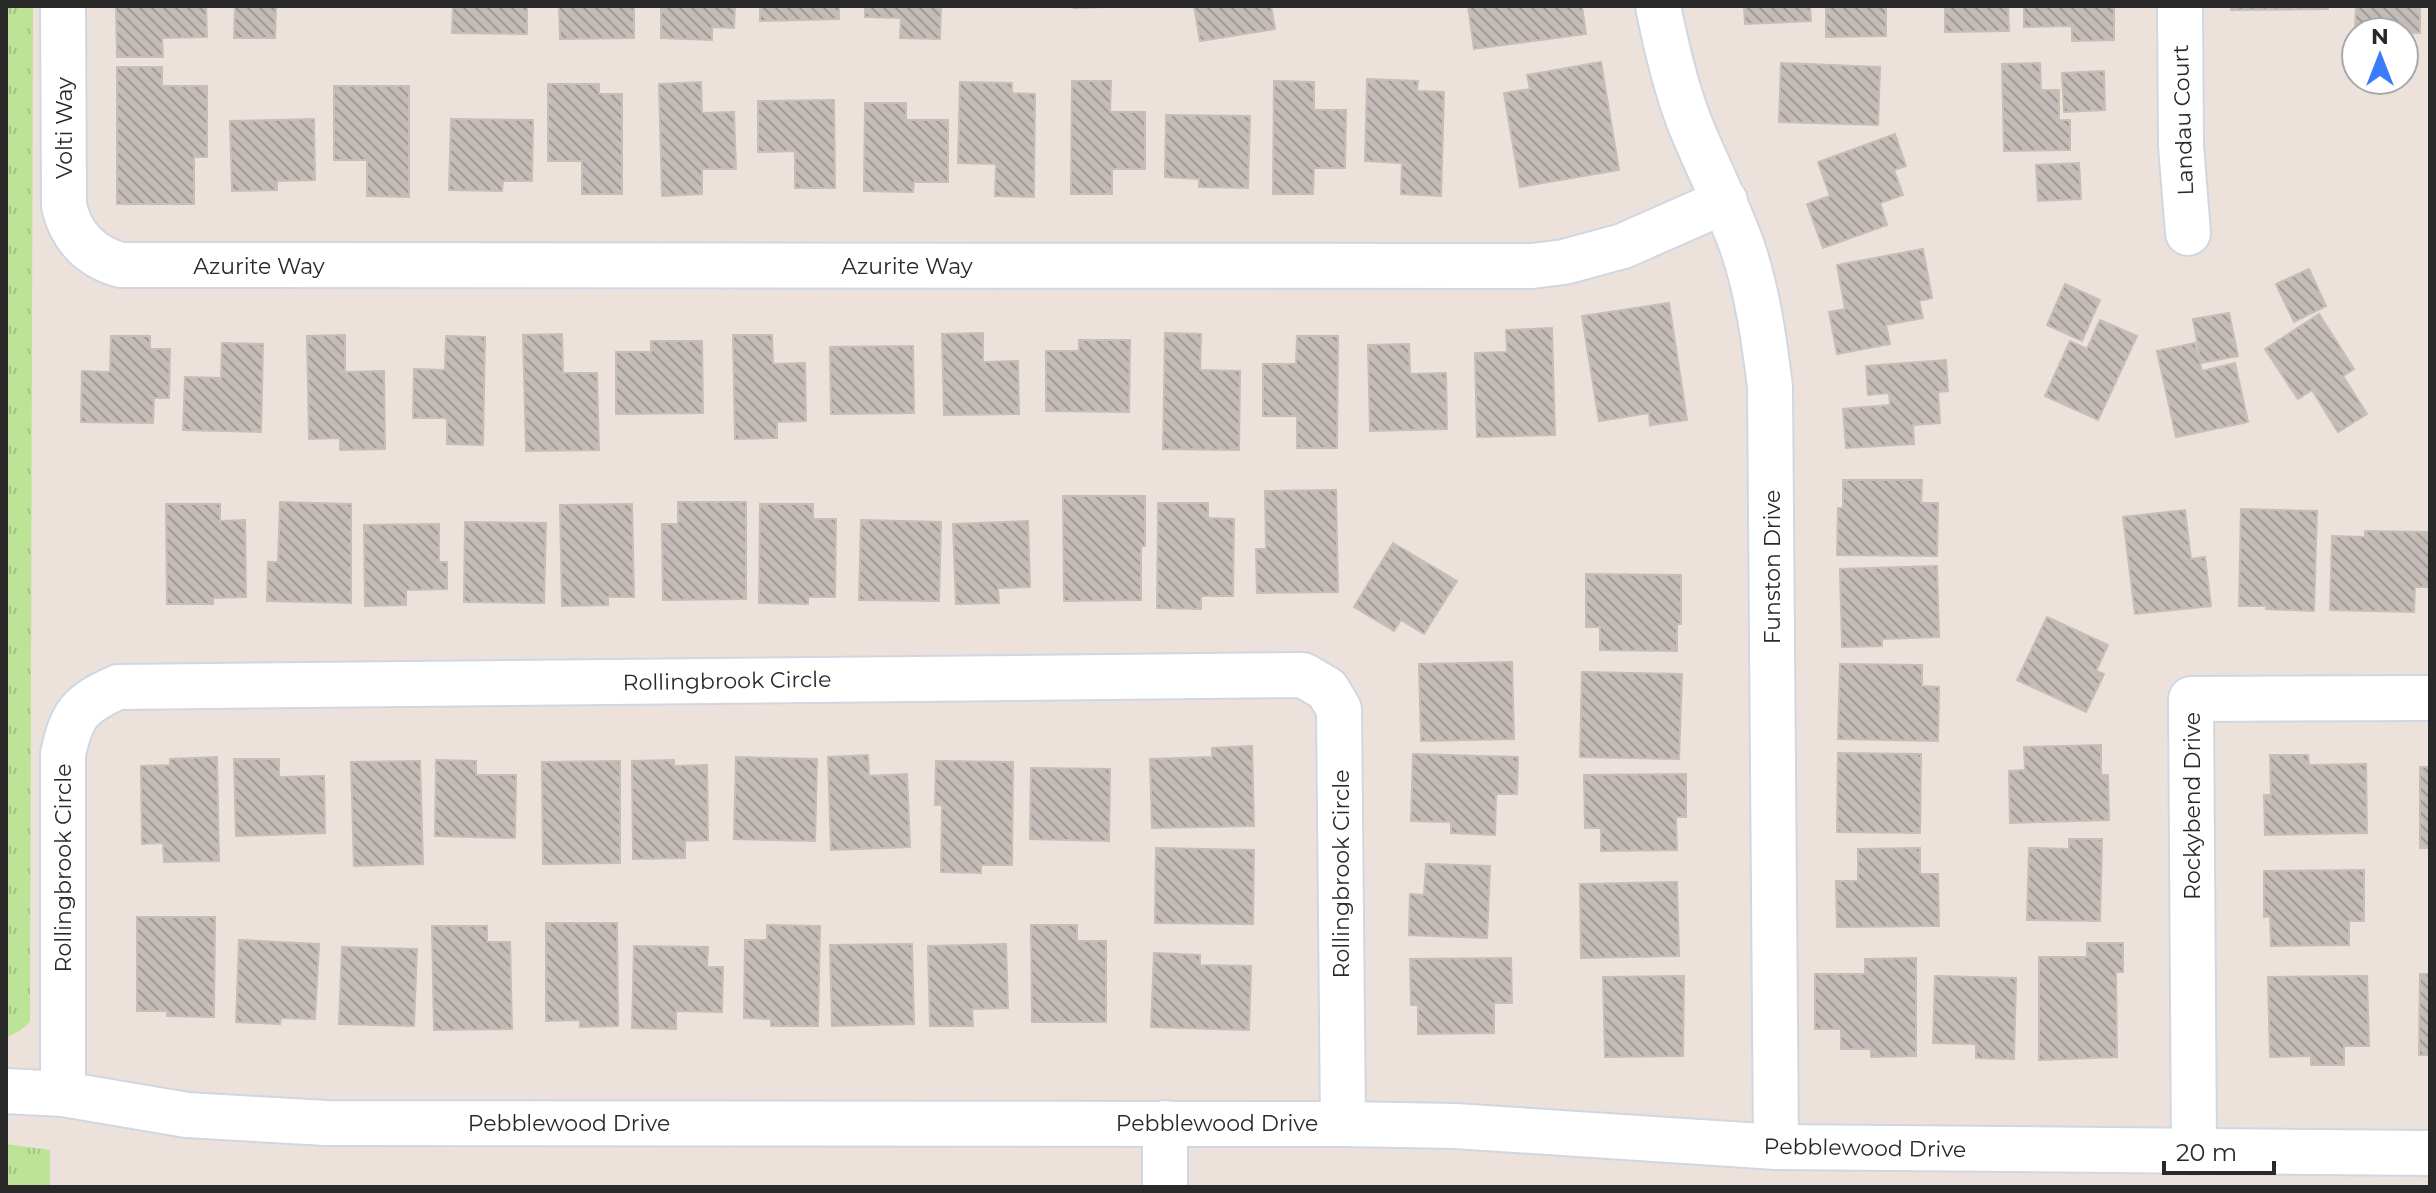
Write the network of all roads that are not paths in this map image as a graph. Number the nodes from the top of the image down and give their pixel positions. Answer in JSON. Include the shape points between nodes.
{"nodes":[{"id":1,"x":63,"y":6,"type":"edge"},
{"id":2,"x":1658,"y":6,"type":"edge"},
{"id":3,"x":2180,"y":6,"type":"edge"},
{"id":4,"x":1725,"y":201,"type":"junction"},
{"id":5,"x":2188,"y":233,"type":"dead end"},
{"id":6,"x":82,"y":245,"type":"joint"},
{"id":7,"x":2430,"y":698,"type":"edge"},
{"id":8,"x":6,"y":1091,"type":"edge"},
{"id":9,"x":63,"y":1094,"type":"junction"},
{"id":10,"x":1165,"y":1123,"type":"junction"},
{"id":11,"x":1343,"y":1124,"type":"junction"},
{"id":12,"x":1776,"y":1147,"type":"junction"},
{"id":13,"x":2194,"y":1152,"type":"junction"},
{"id":14,"x":2430,"y":1153,"type":"edge"},
{"id":15,"x":1165,"y":1187,"type":"edge"}],
"edges":[{"from":1,"to":6,"type":"street","name":"Volti Way","via":[[64,206]]},
{"from":2,"to":4,"type":"street","name":"Funston Drive","via":[[1690,125]]},
{"from":3,"to":5,"type":"street","name":"Landau Court"},
{"from":4,"to":6,"type":"street","name":"Azurite Way","via":[[1623,246],[1532,266],[121,265]]},
{"from":4,"to":12,"type":"street","name":"Funston Drive","via":[[1759,303],[1770,387]]},
{"from":7,"to":13,"type":"street","name":"Rockybend Drive","via":[[2191,699]]},
{"from":8,"to":9,"type":"street","name":"Pebblewood Drive"},
{"from":9,"to":10,"type":"street","name":"Pebblewood Drive","via":[[187,1115],[326,1123]]},
{"from":9,"to":11,"type":"street","name":"Rollingbrook Circle","via":[[63,754],[82,707],[118,687],[1303,675],[1327,689],[1339,709]]},
{"from":10,"to":11,"type":"street","name":"Pebblewood Drive"},
{"from":10,"to":15,"type":"street"},
{"from":11,"to":12,"type":"street","name":"Pebblewood Drive"},
{"from":12,"to":13,"type":"street","name":"Pebblewood Drive"},
{"from":13,"to":14,"type":"street","name":"Pebblewood Drive"}]}
